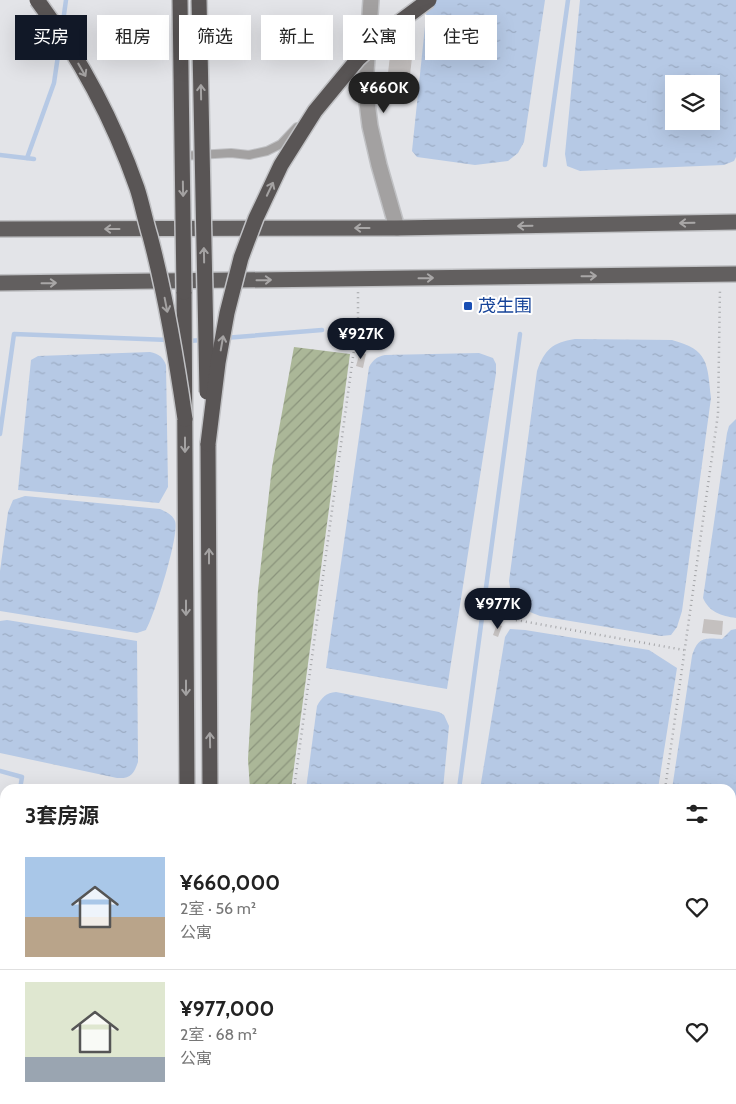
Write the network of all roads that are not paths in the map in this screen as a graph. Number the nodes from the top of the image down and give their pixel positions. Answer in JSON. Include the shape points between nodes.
{"nodes":[{"id":1,"x":37,"y":0,"type":"edge"},
{"id":2,"x":180,"y":0,"type":"edge"},
{"id":3,"x":199,"y":0,"type":"edge"},
{"id":4,"x":372,"y":0,"type":"edge"},
{"id":5,"x":429,"y":0,"type":"edge"},
{"id":6,"x":370,"y":15,"type":"edge"},
{"id":7,"x":352,"y":60,"type":"edge"},
{"id":8,"x":367,"y":60,"type":"edge"},
{"id":9,"x":182,"y":156,"type":"dead end"},
{"id":10,"x":736,"y":222,"type":"edge"},
{"id":11,"x":397,"y":228,"type":"junction"},
{"id":12,"x":0,"y":229,"type":"edge"},
{"id":13,"x":736,"y":274,"type":"edge"},
{"id":14,"x":0,"y":283,"type":"edge"},
{"id":15,"x":185,"y":419,"type":"junction"},
{"id":16,"x":208,"y":444,"type":"junction"},
{"id":17,"x":187,"y":784,"type":"edge"},
{"id":18,"x":210,"y":784,"type":"edge"}],
"edges":[{"from":1,"to":15,"type":"highway","one_way":true,"bridge":true,"via":[[57,27],[102,105],[137,188],[163,288]]},
{"from":2,"to":15,"type":"highway","one_way":true,"bridge":true},
{"from":16,"to":3,"type":"highway","one_way":true,"bridge":true},
{"from":4,"to":6,"type":"street"},
{"from":16,"to":5,"type":"highway","one_way":true,"bridge":true,"via":[[218,363],[241,258],[280,165],[316,111],[358,59]]},
{"from":7,"to":9,"type":"lane","via":[[281,144],[249,155]]},
{"from":8,"to":11,"type":"street","via":[[365,86],[370,126]]},
{"from":10,"to":11,"type":"highway","one_way":true},
{"from":11,"to":12,"type":"highway","one_way":true},
{"from":14,"to":13,"type":"highway","one_way":true},
{"from":15,"to":17,"type":"highway","one_way":true},
{"from":18,"to":16,"type":"highway","one_way":true}]}
